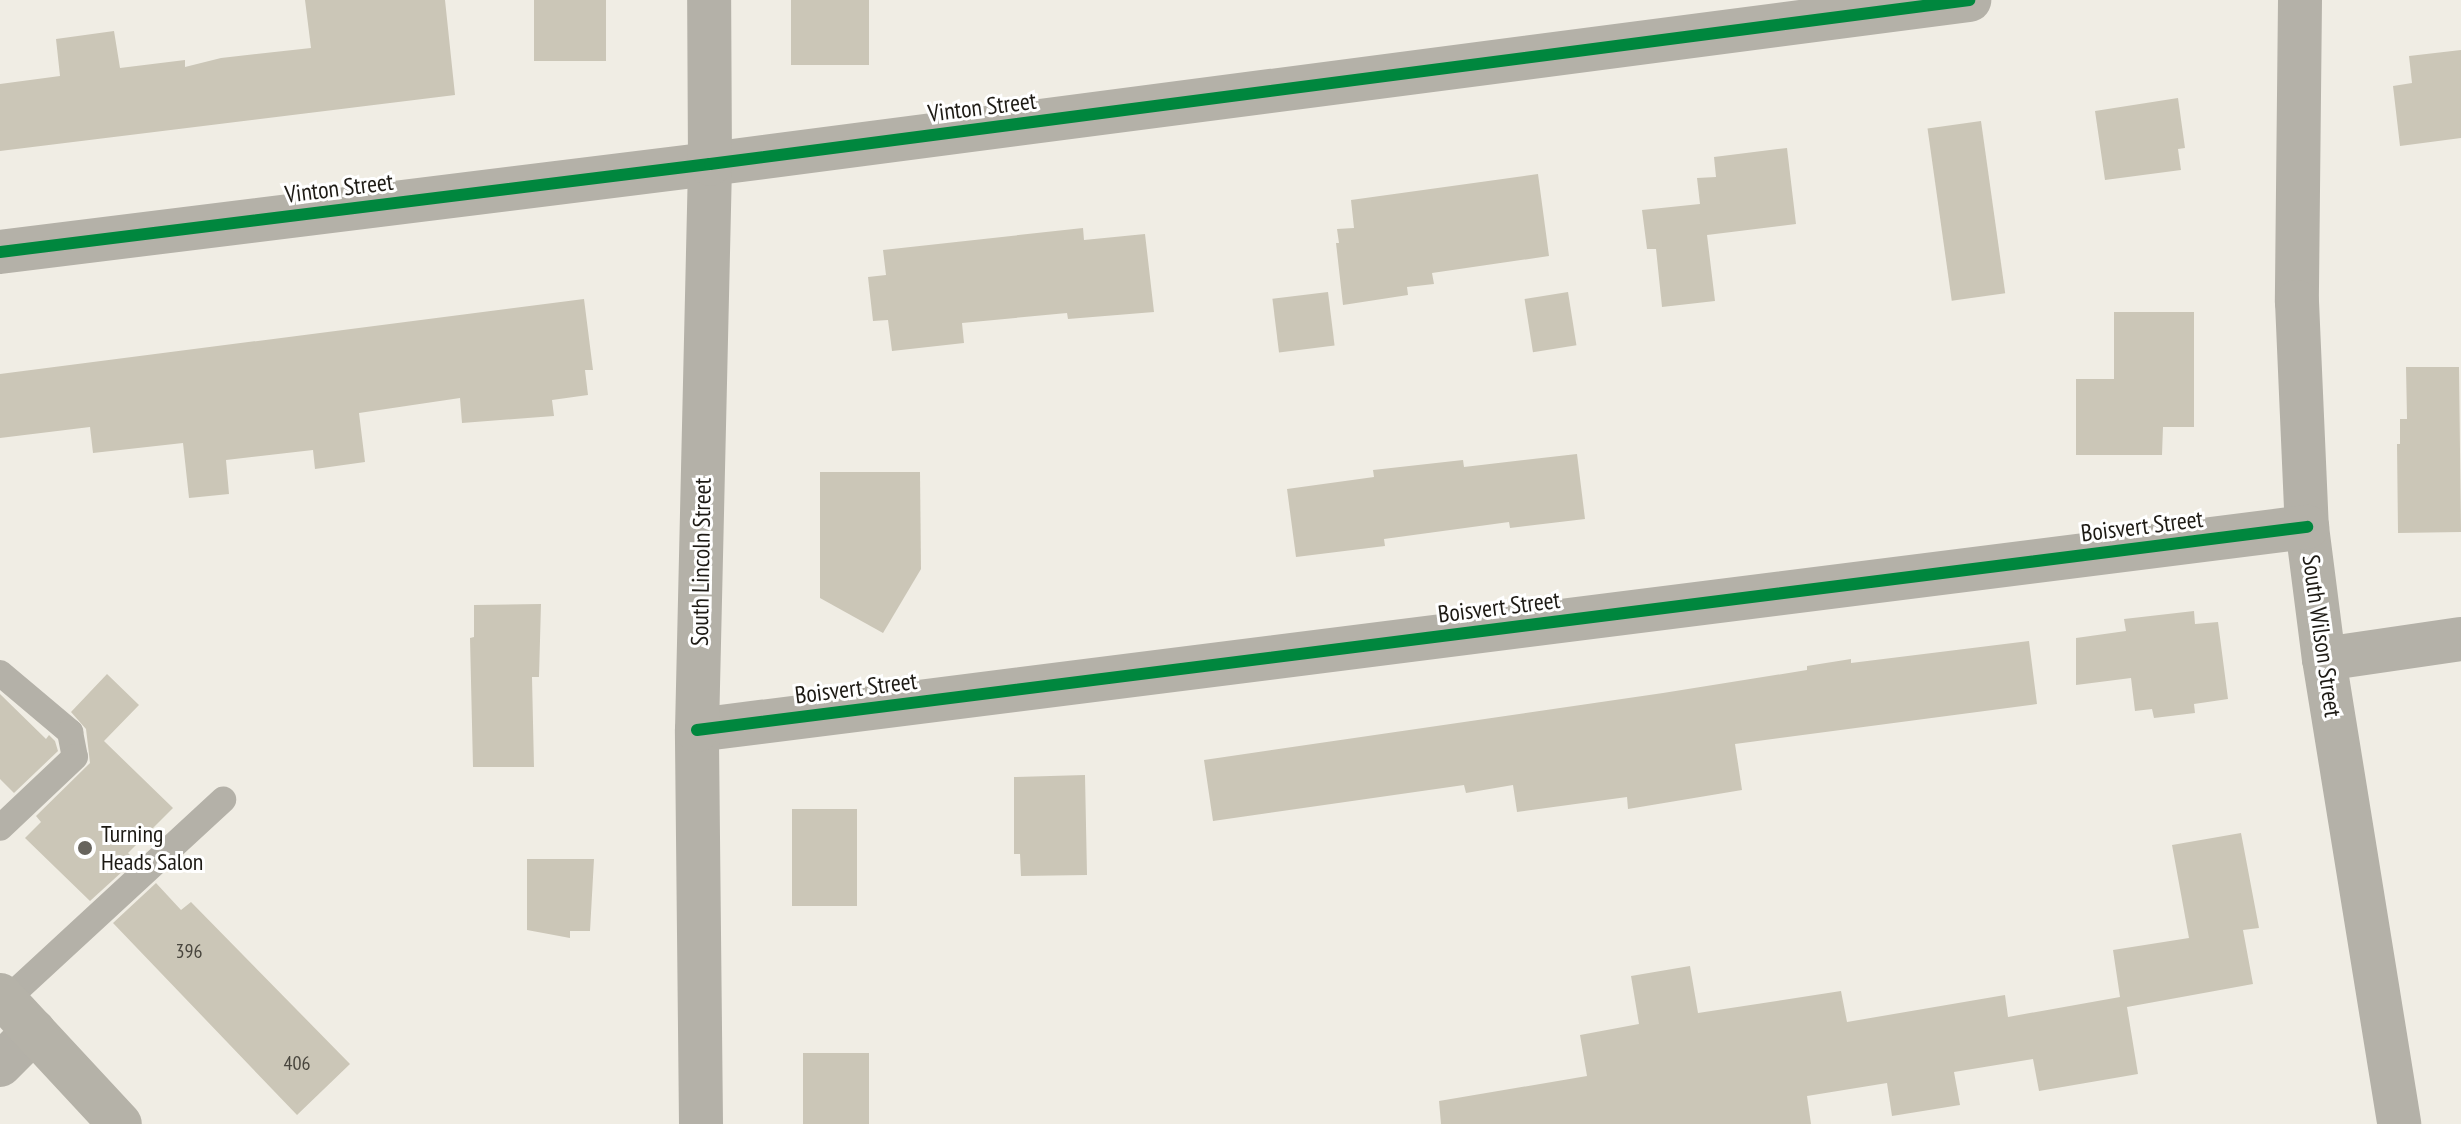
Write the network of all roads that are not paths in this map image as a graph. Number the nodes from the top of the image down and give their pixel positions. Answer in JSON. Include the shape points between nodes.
{"nodes":[{"id":1,"x":709,"y":0,"type":"edge"},
{"id":2,"x":1969,"y":0,"type":"edge"},
{"id":3,"x":2300,"y":0,"type":"edge"},
{"id":4,"x":710,"y":164,"type":"junction"},
{"id":5,"x":0,"y":252,"type":"edge"},
{"id":6,"x":2307,"y":527,"type":"junction"},
{"id":7,"x":2461,"y":639,"type":"edge"},
{"id":8,"x":2324,"y":659,"type":"junction"},
{"id":9,"x":0,"y":673,"type":"edge"},
{"id":10,"x":697,"y":730,"type":"junction"},
{"id":11,"x":223,"y":800,"type":"dead end"},
{"id":12,"x":0,"y":828,"type":"edge"},
{"id":13,"x":13,"y":1009,"type":"edge"},
{"id":14,"x":0,"y":1065,"type":"edge"},
{"id":15,"x":120,"y":1124,"type":"edge"},
{"id":16,"x":701,"y":1124,"type":"edge"},
{"id":17,"x":2399,"y":1124,"type":"edge"}],
"edges":[{"from":1,"to":4,"type":"street","name":"South Lincoln Street"},
{"from":2,"to":4,"type":"street","name":"Vinton Street"},
{"from":3,"to":6,"type":"street","name":"South Wilson Street","via":[[2297,302]]},
{"from":4,"to":5,"type":"street","name":"Vinton Street"},
{"from":4,"to":10,"type":"street","name":"South Lincoln Street"},
{"from":6,"to":8,"type":"street","name":"South Wilson Street"},
{"from":6,"to":10,"type":"street","name":"Boisvert Street"},
{"from":7,"to":8,"type":"street"},
{"from":8,"to":17,"type":"street","name":"South Wilson Street"},
{"from":9,"to":12,"type":"lane","via":[[70,732],[75,757]]},
{"from":10,"to":16,"type":"street","name":"South Lincoln Street"},
{"from":11,"to":13,"type":"lane"},
{"from":13,"to":14,"type":"street"},
{"from":13,"to":15,"type":"main road"}]}
